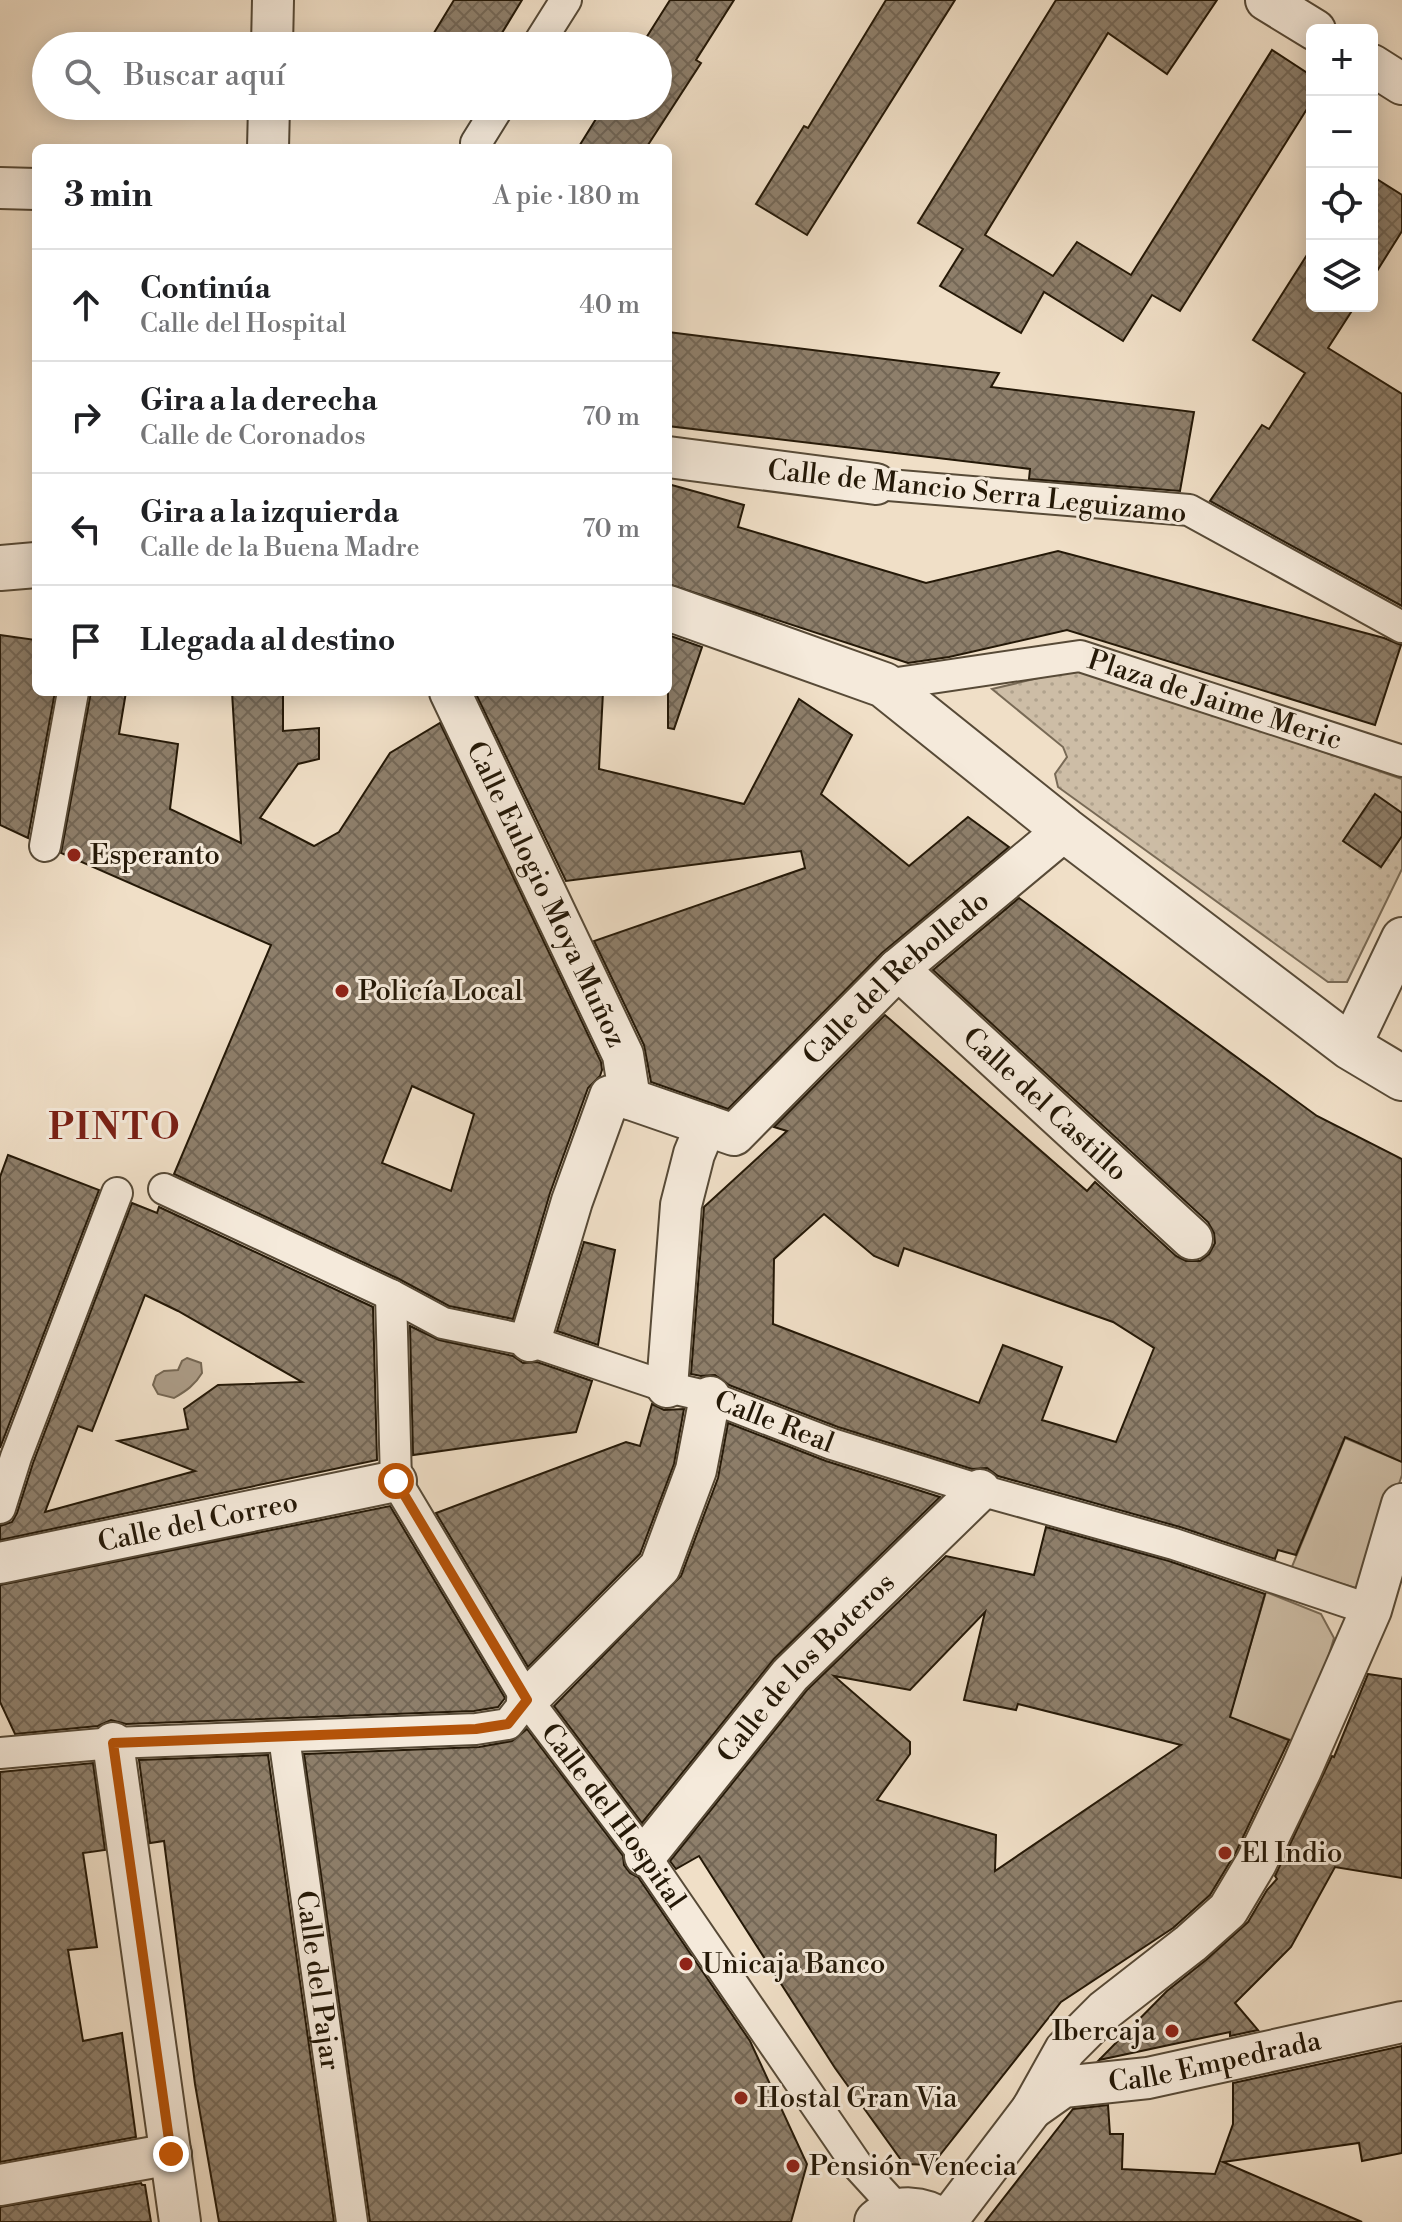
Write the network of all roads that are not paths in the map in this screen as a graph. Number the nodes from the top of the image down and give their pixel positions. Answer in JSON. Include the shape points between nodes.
{"nodes":[{"id":1,"x":273,"y":0,"type":"edge"},
{"id":2,"x":566,"y":0,"type":"edge"},
{"id":3,"x":1266,"y":0,"type":"edge"},
{"id":4,"x":1306,"y":24,"type":"edge"},
{"id":5,"x":272,"y":32,"type":"edge"},
{"id":6,"x":546,"y":32,"type":"edge"},
{"id":7,"x":1378,"y":69,"type":"edge"},
{"id":8,"x":1402,"y":84,"type":"edge"},
{"id":9,"x":269,"y":120,"type":"edge"},
{"id":10,"x":490,"y":120,"type":"edge"},
{"id":11,"x":476,"y":143,"type":"dead end"},
{"id":12,"x":268,"y":144,"type":"edge"},
{"id":13,"x":0,"y":188,"type":"edge"},
{"id":14,"x":32,"y":189,"type":"edge"},
{"id":15,"x":672,"y":458,"type":"edge"},
{"id":16,"x":876,"y":484,"type":"joint"},
{"id":17,"x":32,"y":565,"type":"edge"},
{"id":18,"x":0,"y":568,"type":"edge"},
{"id":19,"x":672,"y":609,"type":"edge"},
{"id":20,"x":1402,"y":627,"type":"edge"},
{"id":21,"x":884,"y":685,"type":"junction"},
{"id":22,"x":72,"y":696,"type":"edge"},
{"id":23,"x":452,"y":696,"type":"edge"},
{"id":24,"x":1402,"y":761,"type":"edge"},
{"id":25,"x":1065,"y":830,"type":"junction"},
{"id":26,"x":45,"y":846,"type":"dead end"},
{"id":27,"x":1402,"y":938,"type":"edge"},
{"id":28,"x":898,"y":969,"type":"junction"},
{"id":29,"x":1350,"y":1047,"type":"junction"},
{"id":30,"x":1402,"y":1078,"type":"edge"},
{"id":31,"x":620,"y":1097,"type":"junction"},
{"id":32,"x":720,"y":1130,"type":"junction"},
{"id":33,"x":164,"y":1189,"type":"dead end"},
{"id":34,"x":117,"y":1193,"type":"dead end"},
{"id":35,"x":1192,"y":1239,"type":"dead end"},
{"id":36,"x":391,"y":1295,"type":"junction"},
{"id":37,"x":530,"y":1341,"type":"junction"},
{"id":38,"x":667,"y":1387,"type":"junction"},
{"id":39,"x":710,"y":1397,"type":"junction"},
{"id":40,"x":396,"y":1481,"type":"junction"},
{"id":41,"x":980,"y":1490,"type":"junction"},
{"id":42,"x":1402,"y":1504,"type":"edge"},
{"id":43,"x":0,"y":1508,"type":"edge"},
{"id":44,"x":0,"y":1563,"type":"edge"},
{"id":45,"x":1387,"y":1613,"type":"edge"},
{"id":46,"x":527,"y":1700,"type":"junction"},
{"id":47,"x":284,"y":1737,"type":"junction"},
{"id":48,"x":113,"y":1743,"type":"junction"},
{"id":49,"x":0,"y":1753,"type":"edge"},
{"id":50,"x":645,"y":1856,"type":"junction"},
{"id":51,"x":1153,"y":1972,"type":"junction"},
{"id":52,"x":1402,"y":2022,"type":"edge"},
{"id":53,"x":1126,"y":2080,"type":"junction"},
{"id":54,"x":1032,"y":2109,"type":"junction"},
{"id":55,"x":171,"y":2154,"type":"junction"},
{"id":56,"x":0,"y":2185,"type":"edge"},
{"id":57,"x":888,"y":2216,"type":"edge"},
{"id":58,"x":180,"y":2222,"type":"edge"},
{"id":59,"x":352,"y":2222,"type":"edge"},
{"id":60,"x":944,"y":2222,"type":"edge"}],
"edges":[{"from":1,"to":5,"type":"street"},
{"from":2,"to":6,"type":"street"},
{"from":3,"to":4,"type":"street"},
{"from":7,"to":8,"type":"street"},
{"from":9,"to":12,"type":"street"},
{"from":10,"to":11,"type":"street"},
{"from":13,"to":14,"type":"street"},
{"from":15,"to":16,"type":"street","name":"Calle de Mancio Serra Leguizamo"},
{"from":16,"to":20,"type":"street","name":"Calle de Mancio Serra Leguizamo","via":[[1189,510]]},
{"from":17,"to":18,"type":"street"},
{"from":19,"to":21,"type":"street"},
{"from":21,"to":24,"type":"street","name":"Plaza de Jaime Meric","via":[[1080,656]]},
{"from":21,"to":25,"type":"street"},
{"from":22,"to":26,"type":"street"},
{"from":23,"to":31,"type":"street","name":"Calle Eulogio Moya Muñoz","via":[[623,1055]]},
{"from":25,"to":28,"type":"street","name":"Calle del Rebolledo"},
{"from":25,"to":29,"type":"street"},
{"from":27,"to":29,"type":"street"},
{"from":28,"to":32,"type":"street","name":"Calle del Rebolledo"},
{"from":28,"to":35,"type":"street","name":"Calle del Castillo"},
{"from":29,"to":30,"type":"street"},
{"from":31,"to":32,"type":"street"},
{"from":31,"to":37,"type":"street","via":[[572,1201]]},
{"from":32,"to":38,"type":"street","via":[[694,1154],[681,1205]]},
{"from":33,"to":36,"type":"street","name":"Calle Real"},
{"from":34,"to":43,"type":"street"},
{"from":36,"to":37,"type":"street","name":"Calle Real","via":[[443,1323]]},
{"from":36,"to":40,"type":"street","name":"Calle del Hospital"},
{"from":37,"to":38,"type":"street","name":"Calle Real"},
{"from":38,"to":39,"type":"street","name":"Calle Real"},
{"from":39,"to":41,"type":"street","name":"Calle Real","via":[[832,1444]]},
{"from":39,"to":46,"type":"street","via":[[696,1470],[660,1567]]},
{"from":40,"to":44,"type":"street","name":"Calle del Correo"},
{"from":40,"to":46,"type":"street","name":"Calle del Hospital"},
{"from":41,"to":45,"type":"street","name":"Calle Real","via":[[1174,1544]]},
{"from":41,"to":50,"type":"street","name":"Calle de los Boteros","via":[[790,1675]]},
{"from":42,"to":45,"type":"street"},
{"from":45,"to":51,"type":"street","via":[[1228,1910]]},
{"from":46,"to":47,"type":"street","via":[[508,1724],[476,1729]]},
{"from":46,"to":50,"type":"street","name":"Calle del Hospital"},
{"from":47,"to":48,"type":"street"},
{"from":47,"to":59,"type":"street","name":"Calle del Pajar"},
{"from":48,"to":49,"type":"street"},
{"from":48,"to":55,"type":"street"},
{"from":50,"to":57,"type":"street","name":"Calle del Hospital"},
{"from":51,"to":53,"type":"street","via":[[1112,2029],[1104,2053]]},
{"from":51,"to":54,"type":"street","via":[[1065,2050]]},
{"from":52,"to":53,"type":"street","name":"Calle Empedrada"},
{"from":53,"to":54,"type":"street","name":"Calle Empedrada","via":[[1063,2087]]},
{"from":54,"to":60,"type":"street"},
{"from":55,"to":56,"type":"street"},
{"from":55,"to":58,"type":"street"},
{"from":57,"to":60,"type":"street","via":[[916,2210]]}]}
